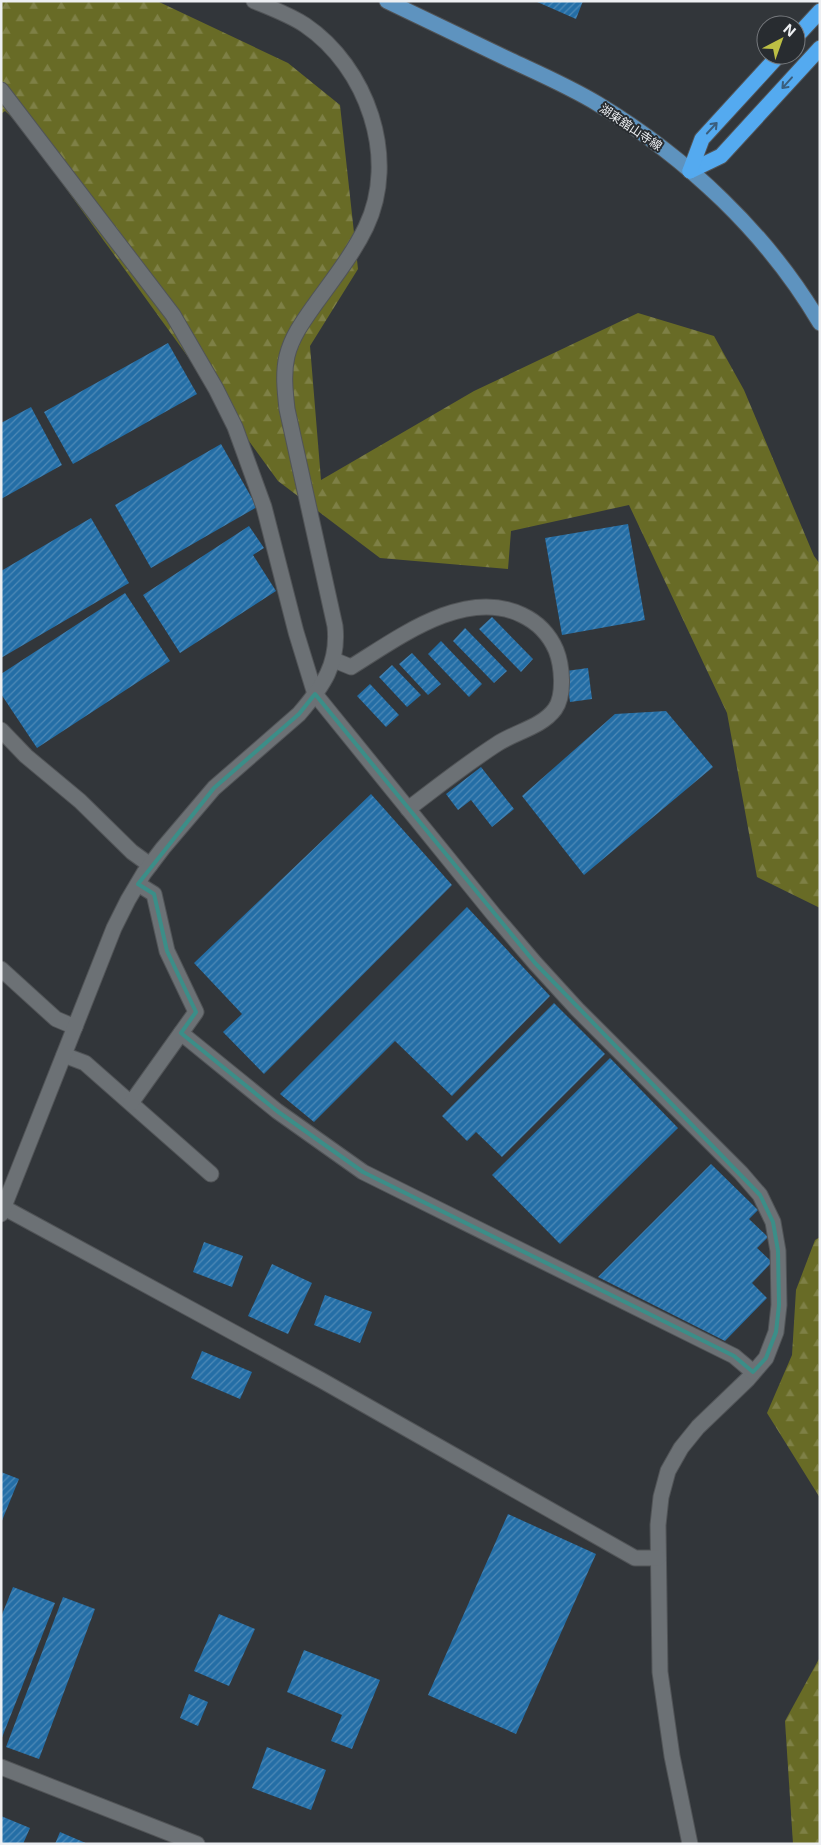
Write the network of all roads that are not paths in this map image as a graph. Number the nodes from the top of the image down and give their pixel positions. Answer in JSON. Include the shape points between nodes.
{"nodes":[{"id":1,"x":254,"y":1,"type":"edge"},
{"id":2,"x":387,"y":1,"type":"edge"},
{"id":3,"x":820,"y":11,"type":"edge"},
{"id":4,"x":806,"y":26,"type":"edge"},
{"id":5,"x":820,"y":48,"type":"edge"},
{"id":6,"x":770,"y":65,"type":"edge"},
{"id":7,"x":1,"y":90,"type":"edge"},
{"id":8,"x":690,"y":171,"type":"junction"},
{"id":9,"x":820,"y":323,"type":"edge"},
{"id":10,"x":334,"y":660,"type":"junction"},
{"id":11,"x":315,"y":694,"type":"junction"},
{"id":12,"x":1,"y":730,"type":"edge"},
{"id":13,"x":408,"y":809,"type":"junction"},
{"id":14,"x":150,"y":865,"type":"junction"},
{"id":15,"x":138,"y":884,"type":"junction"},
{"id":16,"x":1,"y":970,"type":"edge"},
{"id":17,"x":75,"y":1026,"type":"junction"},
{"id":18,"x":181,"y":1033,"type":"junction"},
{"id":19,"x":64,"y":1055,"type":"junction"},
{"id":20,"x":131,"y":1103,"type":"junction"},
{"id":21,"x":211,"y":1174,"type":"dead end"},
{"id":22,"x":2,"y":1209,"type":"edge"},
{"id":23,"x":753,"y":1372,"type":"junction"},
{"id":24,"x":658,"y":1558,"type":"junction"},
{"id":25,"x":1,"y":1767,"type":"edge"},
{"id":26,"x":197,"y":1844,"type":"edge"},
{"id":27,"x":690,"y":1844,"type":"edge"}],
"edges":[{"from":1,"to":10,"type":"street","via":[[305,25],[346,64],[372,114],[377,142],[379,170],[367,224],[354,250],[296,332],[287,356],[284,383],[335,626]]},
{"from":2,"to":8,"type":"main road","name":"湖東舘山寺線","via":[[597,104],[641,132]]},
{"from":3,"to":4,"type":"highway"},
{"from":5,"to":8,"type":"highway","one_way":true,"via":[[721,156]]},
{"from":8,"to":6,"type":"highway","one_way":true,"via":[[702,139]]},
{"from":7,"to":11,"type":"street","via":[[173,316],[216,389],[241,443],[264,507]]},
{"from":8,"to":9,"type":"main road","name":"湖東舘山寺線","via":[[757,237]]},
{"from":10,"to":11,"type":"street"},
{"from":10,"to":13,"type":"street","via":[[351,667],[420,626],[481,606],[513,611],[528,618],[552,640],[558,655],[560,694],[550,716],[499,743]]},
{"from":11,"to":13,"type":"street"},
{"from":11,"to":14,"type":"street","via":[[299,714],[214,788]]},
{"from":12,"to":14,"type":"street"},
{"from":13,"to":23,"type":"street","via":[[535,963],[760,1196],[773,1222],[778,1251],[779,1305],[776,1332],[766,1358]]},
{"from":14,"to":15,"type":"street"},
{"from":15,"to":17,"type":"street","via":[[114,928]]},
{"from":15,"to":18,"type":"street","via":[[154,894],[167,951],[196,1012]]},
{"from":16,"to":17,"type":"street","via":[[56,1019]]},
{"from":17,"to":19,"type":"street"},
{"from":18,"to":20,"type":"street"},
{"from":18,"to":23,"type":"street","via":[[276,1111],[363,1172],[734,1356]]},
{"from":19,"to":20,"type":"street","via":[[85,1063]]},
{"from":19,"to":22,"type":"street"},
{"from":20,"to":21,"type":"street"},
{"from":22,"to":24,"type":"street","via":[[321,1380],[635,1558]]},
{"from":23,"to":24,"type":"street","via":[[698,1427],[668,1471],[661,1497]]},
{"from":24,"to":27,"type":"street","via":[[658,1630],[664,1706]]},
{"from":25,"to":26,"type":"street"}]}
